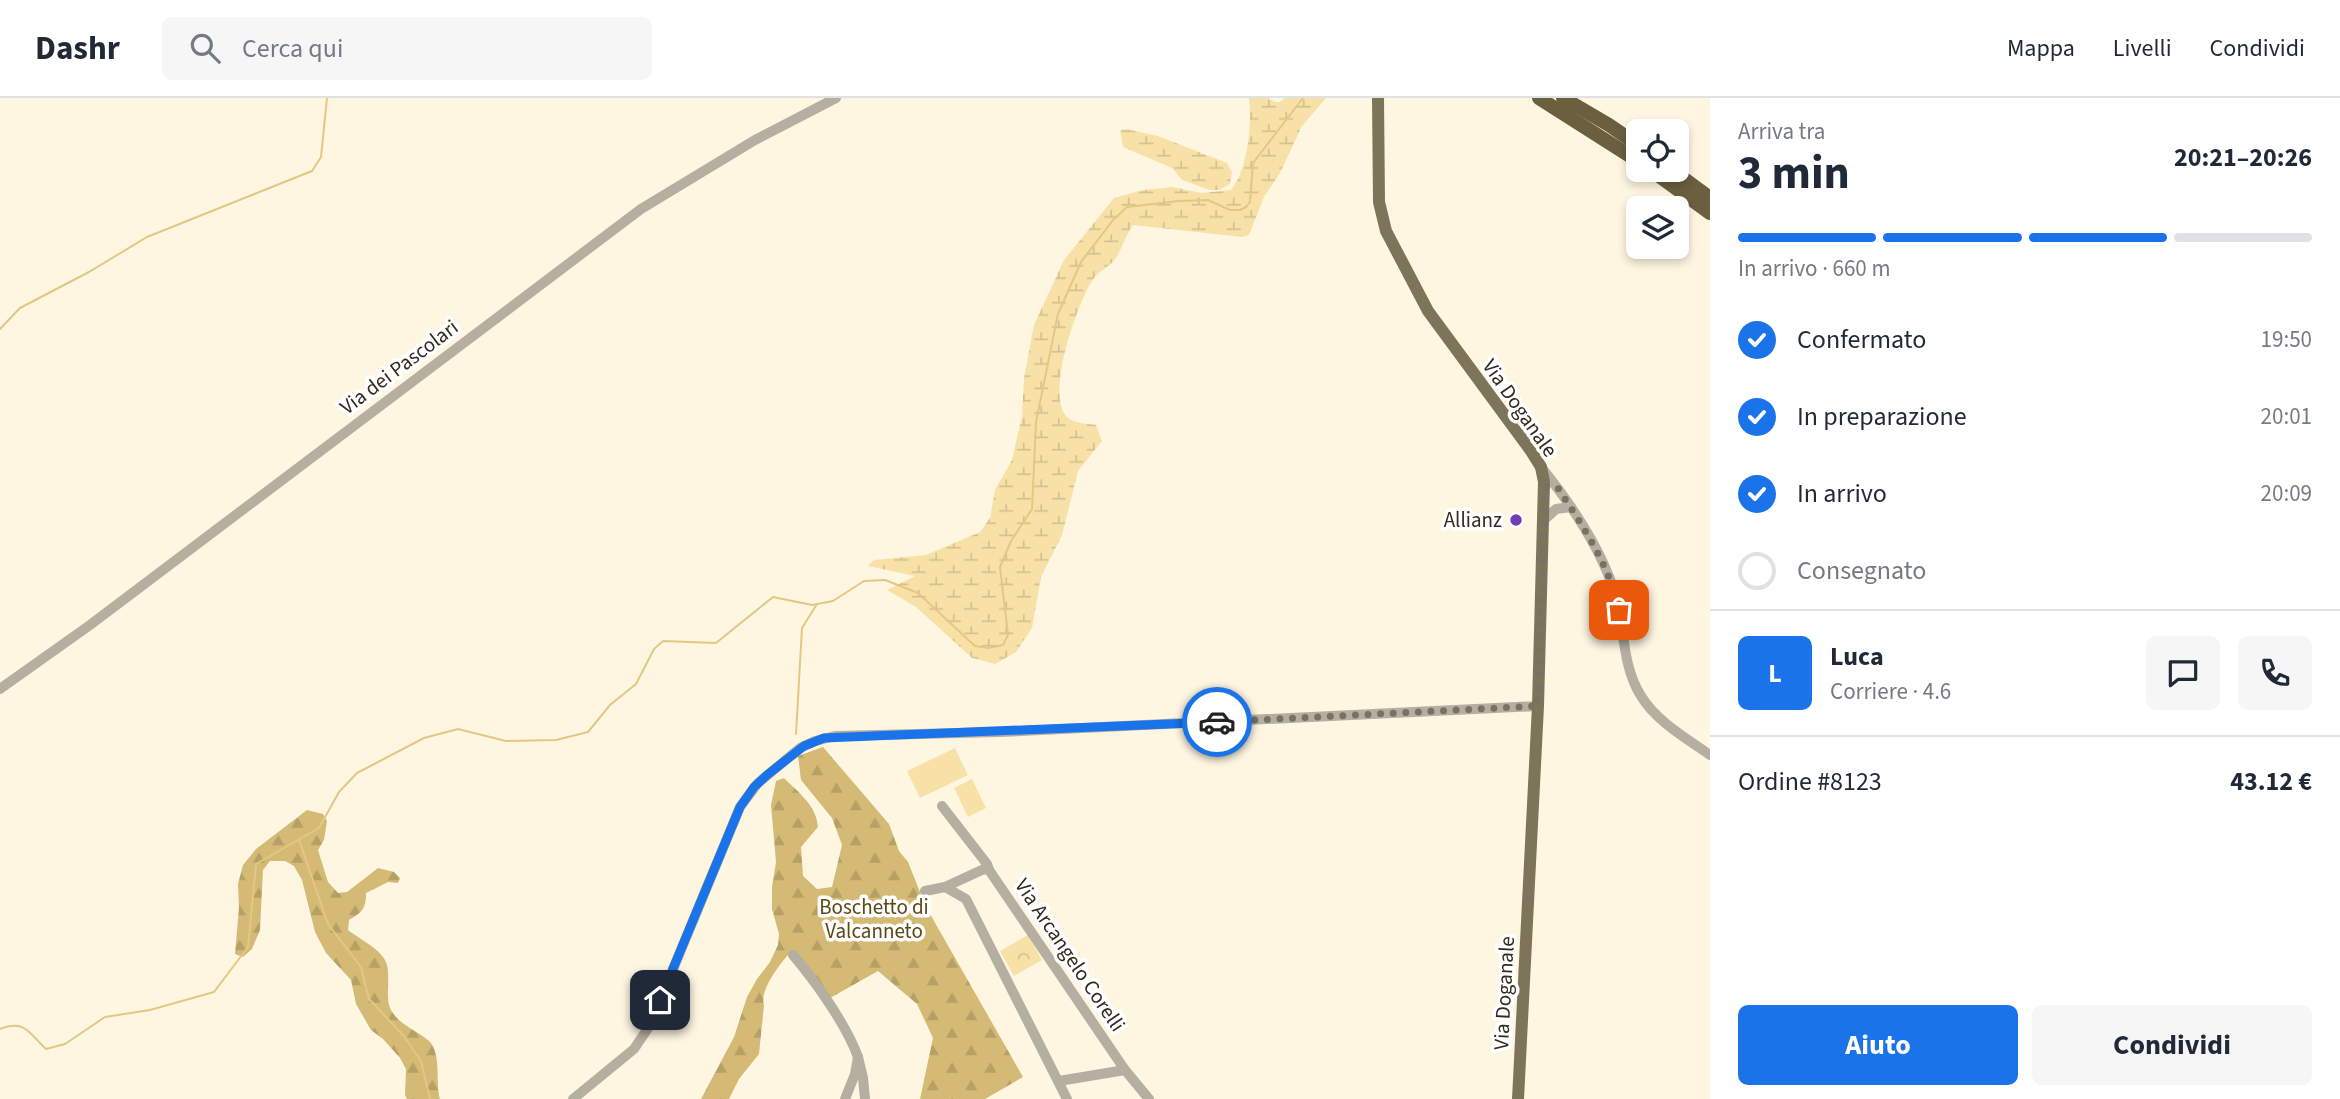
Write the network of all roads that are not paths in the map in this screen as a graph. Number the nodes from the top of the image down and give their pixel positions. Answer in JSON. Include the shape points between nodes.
{"nodes":[{"id":1,"x":836,"y":98,"type":"edge"},
{"id":2,"x":1378,"y":98,"type":"edge"},
{"id":3,"x":1539,"y":98,"type":"edge"},
{"id":4,"x":1563,"y":98,"type":"edge"},
{"id":5,"x":1626,"y":137,"type":"edge"},
{"id":6,"x":1626,"y":153,"type":"edge"},
{"id":7,"x":1668,"y":182,"type":"edge"},
{"id":8,"x":1688,"y":182,"type":"edge"},
{"id":9,"x":1710,"y":198,"type":"edge"},
{"id":10,"x":1710,"y":212,"type":"edge"},
{"id":11,"x":1551,"y":487,"type":"junction"},
{"id":12,"x":1571,"y":507,"type":"junction"},
{"id":13,"x":1545,"y":520,"type":"junction"},
{"id":14,"x":0,"y":690,"type":"edge"},
{"id":15,"x":1538,"y":706,"type":"junction"},
{"id":16,"x":1710,"y":755,"type":"edge"},
{"id":17,"x":942,"y":806,"type":"dead end"},
{"id":18,"x":989,"y":870,"type":"junction"},
{"id":19,"x":945,"y":887,"type":"junction"},
{"id":20,"x":925,"y":891,"type":"dead end"},
{"id":21,"x":793,"y":955,"type":"dead end"},
{"id":22,"x":858,"y":1057,"type":"junction"},
{"id":23,"x":1125,"y":1070,"type":"junction"},
{"id":24,"x":1059,"y":1081,"type":"junction"},
{"id":25,"x":573,"y":1099,"type":"edge"},
{"id":26,"x":845,"y":1099,"type":"edge"},
{"id":27,"x":865,"y":1099,"type":"edge"},
{"id":28,"x":1067,"y":1099,"type":"edge"},
{"id":29,"x":1149,"y":1099,"type":"edge"},
{"id":30,"x":1518,"y":1099,"type":"edge"}],
"edges":[{"from":1,"to":14,"type":"street","name":"Via dei Pascolari","via":[[755,140],[641,209]]},
{"from":2,"to":11,"type":"main road","name":"Via Doganale","via":[[1379,202],[1386,231],[1428,311]]},
{"from":3,"to":6,"type":"highway"},
{"from":4,"to":5,"type":"highway"},
{"from":7,"to":10,"type":"highway"},
{"from":8,"to":9,"type":"highway"},
{"from":11,"to":12,"type":"street"},
{"from":11,"to":13,"type":"main road","name":"Via Doganale"},
{"from":12,"to":13,"type":"street","via":[[1552,511]]},
{"from":12,"to":16,"type":"street","via":[[1614,590],[1638,691],[1658,717]]},
{"from":13,"to":15,"type":"main road","name":"Via Doganale"},
{"from":15,"to":25,"type":"street","via":[[846,735],[809,743],[758,783],[740,807],[641,1042]]},
{"from":15,"to":30,"type":"main road","name":"Via Doganale"},
{"from":17,"to":18,"type":"street"},
{"from":18,"to":19,"type":"street","name":"Via Arcangelo Corelli"},
{"from":18,"to":23,"type":"street","name":"Via Arcangelo Corelli"},
{"from":19,"to":20,"type":"street","name":"Via Arcangelo Corelli"},
{"from":19,"to":24,"type":"street","via":[[969,902]]},
{"from":21,"to":22,"type":"street"},
{"from":22,"to":26,"type":"street"},
{"from":22,"to":27,"type":"street"},
{"from":23,"to":24,"type":"street"},
{"from":23,"to":29,"type":"street","name":"Via Arcangelo Corelli"},
{"from":24,"to":28,"type":"street"}]}
